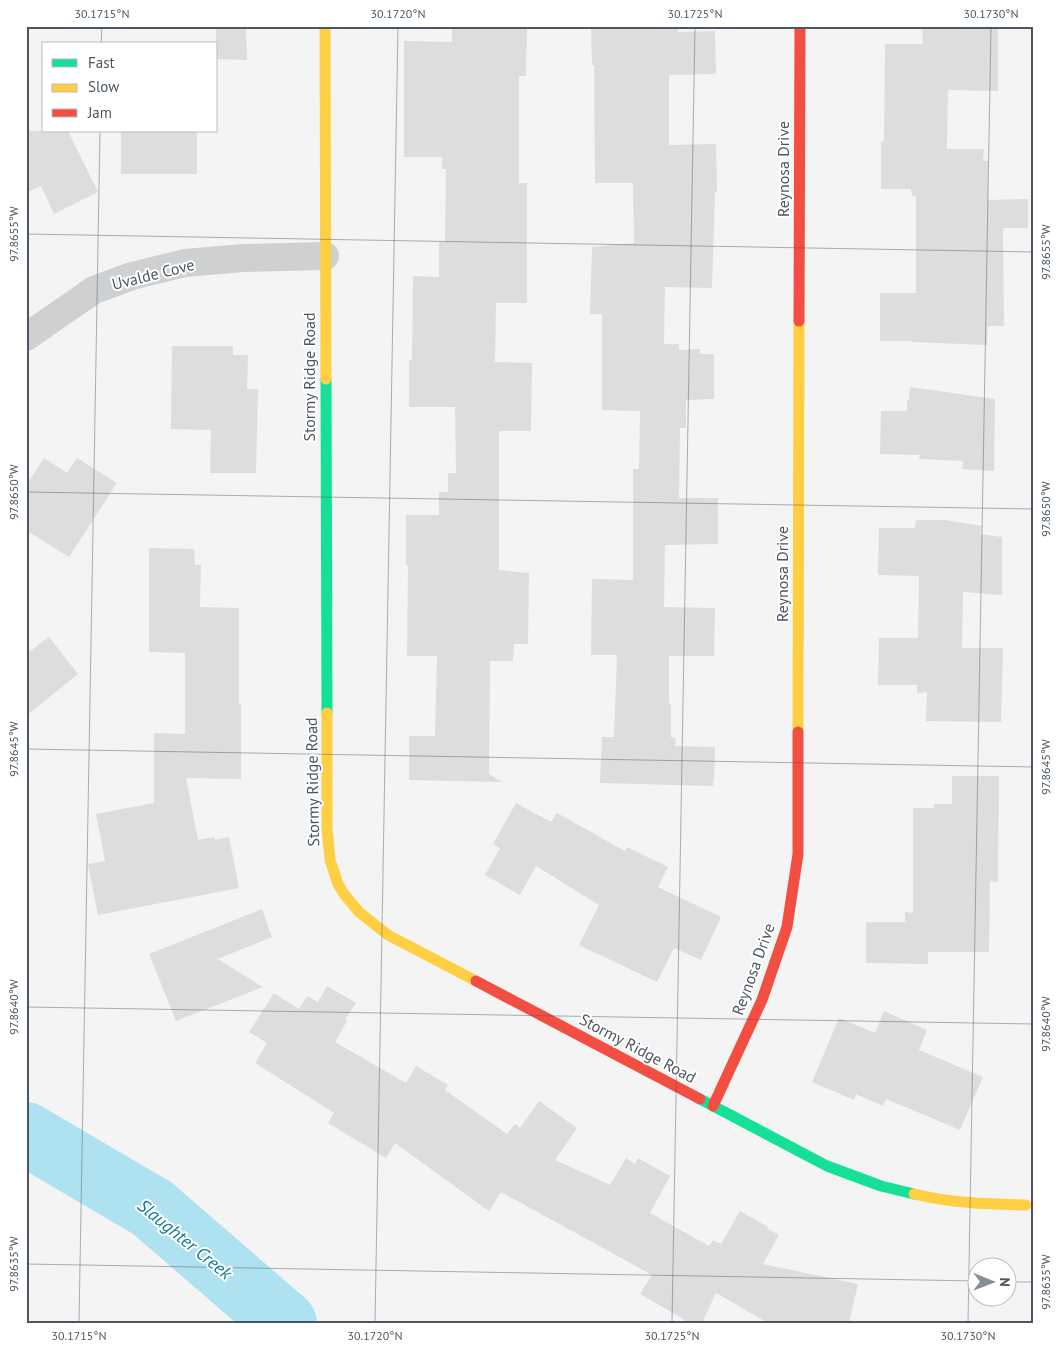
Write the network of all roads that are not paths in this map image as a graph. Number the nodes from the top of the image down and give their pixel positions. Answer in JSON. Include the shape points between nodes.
{"nodes":[{"id":1,"x":325,"y":26,"type":"edge"},
{"id":2,"x":800,"y":26,"type":"edge"},
{"id":3,"x":325,"y":256,"type":"junction"},
{"id":4,"x":26,"y":337,"type":"edge"},
{"id":5,"x":713,"y":1106,"type":"junction"},
{"id":6,"x":1026,"y":1205,"type":"dead end"}],
"edges":[{"from":1,"to":3,"type":"street","name":"Stormy Ridge Road"},
{"from":2,"to":5,"type":"street","name":"Reynosa Drive","via":[[798,854],[787,927],[774,967]]},
{"from":3,"to":4,"type":"street","name":"Uvalde Cove","via":[[185,263],[132,276],[94,290]]},
{"from":3,"to":5,"type":"street","name":"Stormy Ridge Road","via":[[327,828],[330,860],[338,886],[361,915],[388,935]]},
{"from":5,"to":6,"type":"street","name":"Stormy Ridge Road","via":[[827,1166],[868,1182],[936,1198]]}]}
